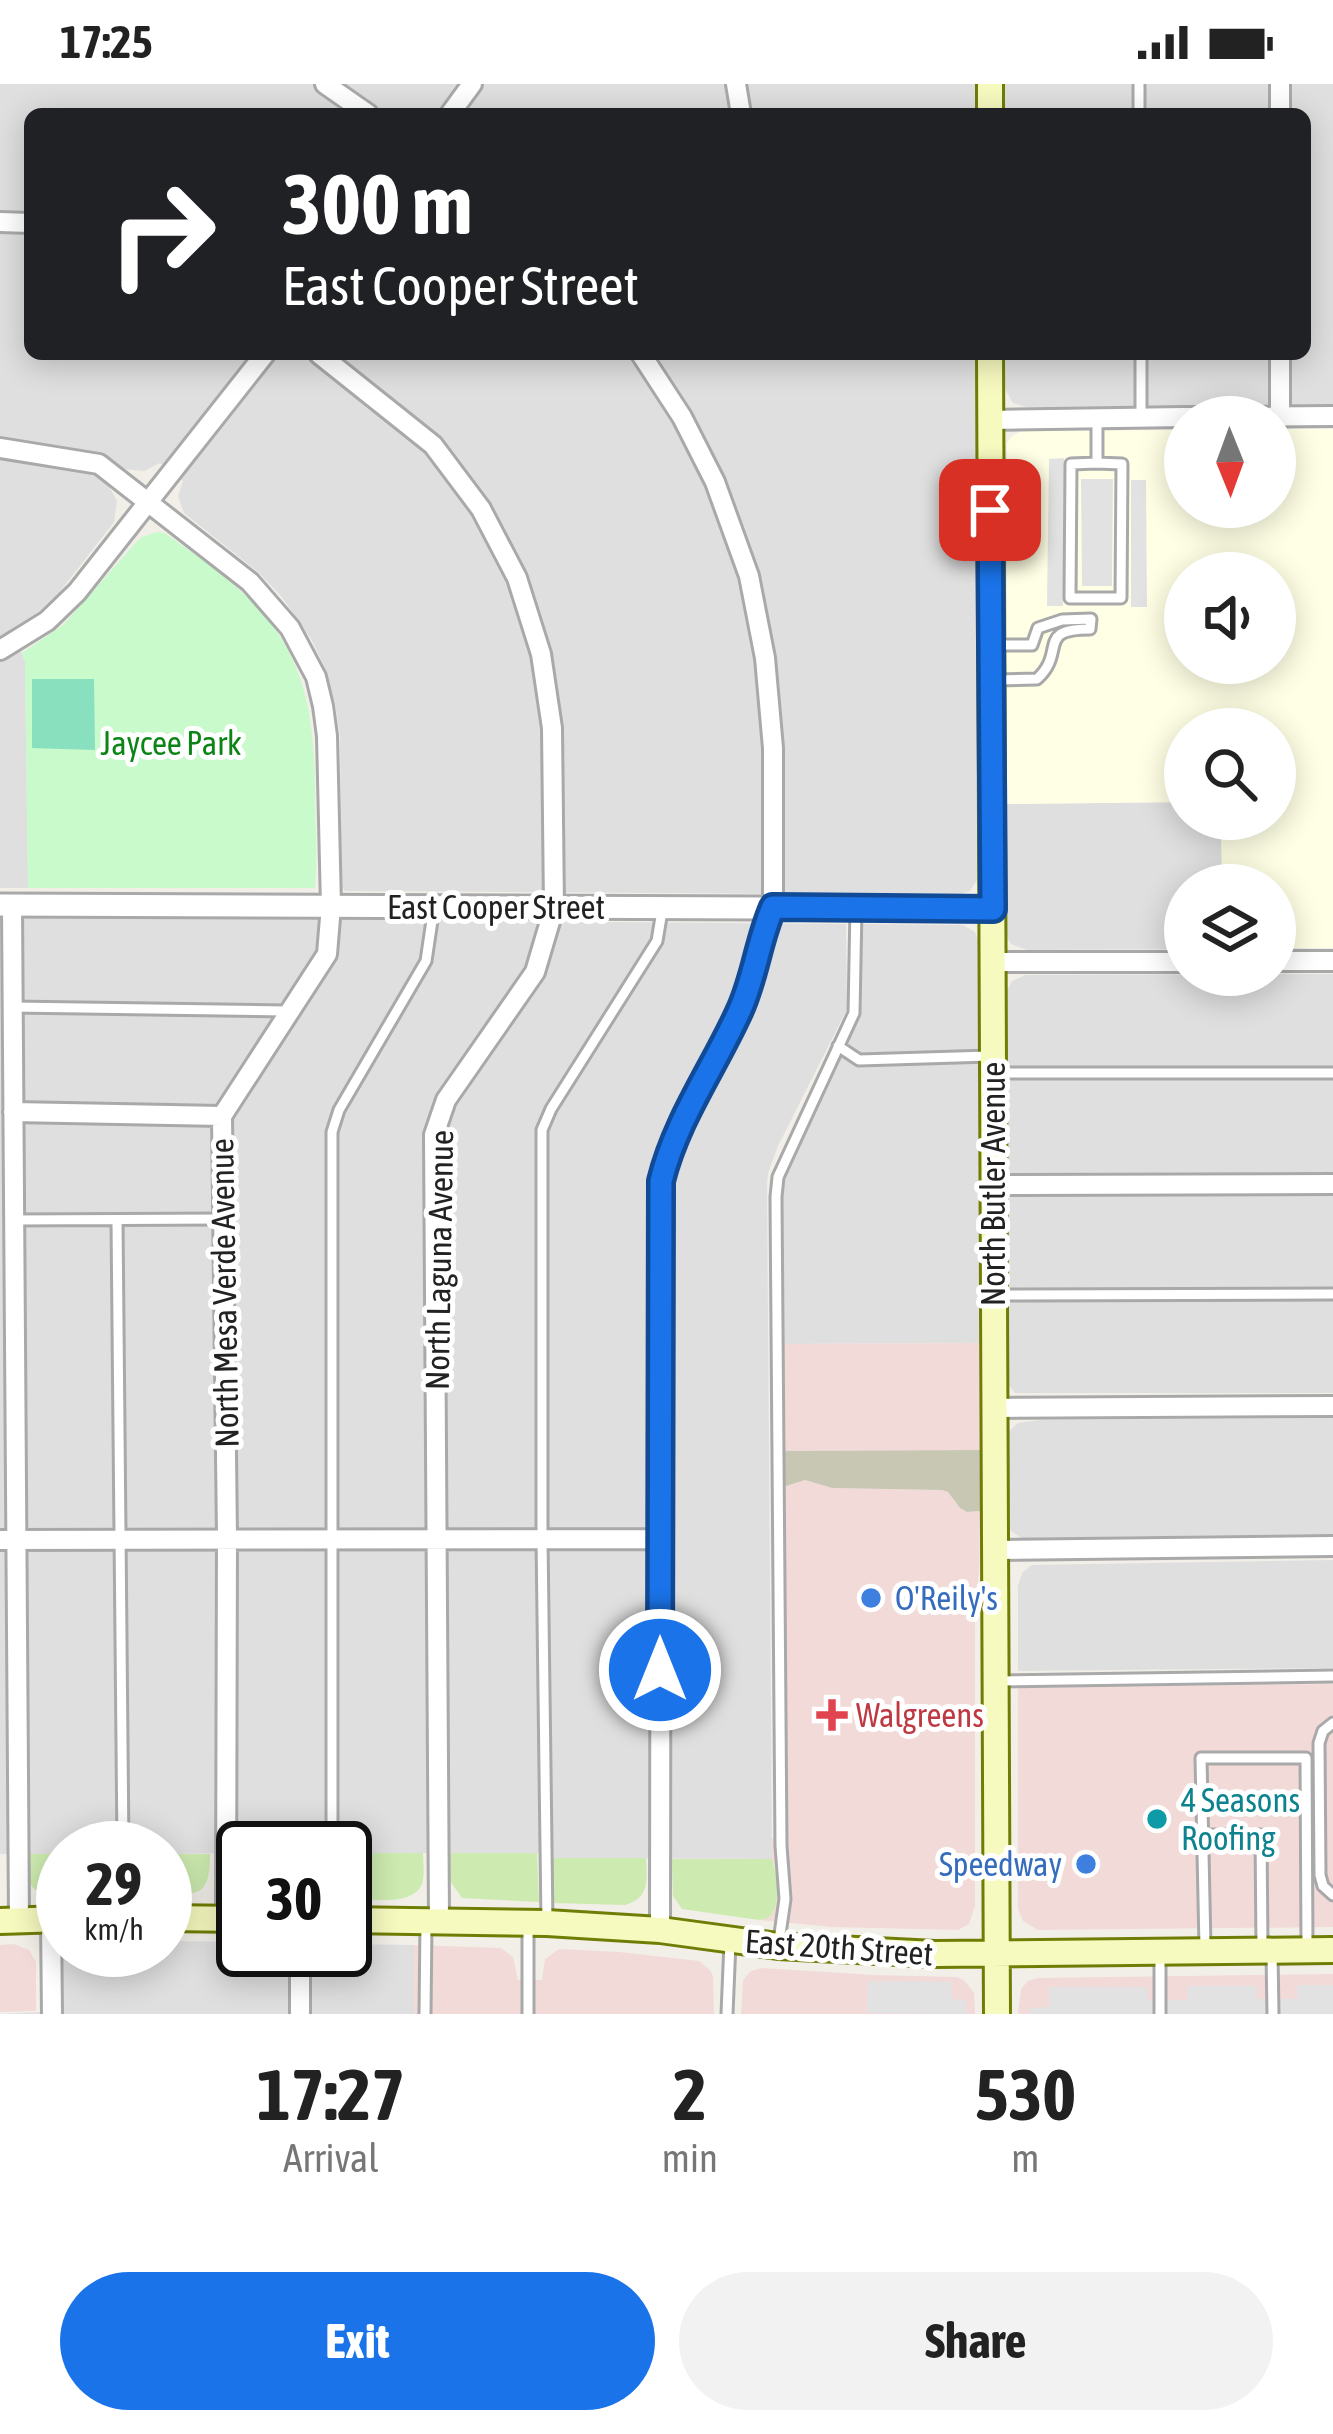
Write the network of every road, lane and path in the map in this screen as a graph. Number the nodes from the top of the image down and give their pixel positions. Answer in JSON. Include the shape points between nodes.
{"nodes":[{"id":1,"x":326,"y":84,"type":"edge"},
{"id":2,"x":360,"y":108,"type":"edge"},
{"id":3,"x":260,"y":360,"type":"edge"},
{"id":4,"x":327,"y":360,"type":"edge"},
{"id":5,"x":644,"y":360,"type":"edge"},
{"id":6,"x":990,"y":360,"type":"edge"},
{"id":7,"x":1141,"y":360,"type":"edge"},
{"id":8,"x":1280,"y":360,"type":"edge"},
{"id":9,"x":1280,"y":396,"type":"edge"},
{"id":10,"x":1296,"y":416,"type":"edge"},
{"id":11,"x":1333,"y":416,"type":"edge"},
{"id":12,"x":1164,"y":417,"type":"edge"},
{"id":13,"x":1097,"y":418,"type":"junction"},
{"id":14,"x":1141,"y":418,"type":"junction"},
{"id":15,"x":989,"y":420,"type":"junction"},
{"id":16,"x":0,"y":448,"type":"edge"},
{"id":17,"x":1097,"y":464,"type":"junction"},
{"id":18,"x":148,"y":501,"type":"junction"},
{"id":19,"x":991,"y":645,"type":"junction"},
{"id":20,"x":0,"y":650,"type":"edge"},
{"id":21,"x":991,"y":680,"type":"junction"},
{"id":22,"x":6,"y":905,"type":"edge"},
{"id":23,"x":331,"y":906,"type":"junction"},
{"id":24,"x":773,"y":907,"type":"junction"},
{"id":25,"x":434,"y":908,"type":"junction"},
{"id":26,"x":554,"y":908,"type":"junction"},
{"id":27,"x":662,"y":908,"type":"junction"},
{"id":28,"x":856,"y":908,"type":"junction"},
{"id":29,"x":993,"y":909,"type":"junction"},
{"id":30,"x":1296,"y":961,"type":"edge"},
{"id":31,"x":1333,"y":961,"type":"edge"},
{"id":32,"x":992,"y":962,"type":"junction"},
{"id":33,"x":1164,"y":962,"type":"edge"},
{"id":34,"x":12,"y":1007,"type":"junction"},
{"id":35,"x":292,"y":1011,"type":"junction"},
{"id":36,"x":838,"y":1046,"type":"junction"},
{"id":37,"x":993,"y":1064,"type":"junction"},
{"id":38,"x":1333,"y":1073,"type":"edge"},
{"id":39,"x":13,"y":1112,"type":"junction"},
{"id":40,"x":222,"y":1117,"type":"junction"},
{"id":41,"x":1333,"y":1184,"type":"edge"},
{"id":42,"x":993,"y":1185,"type":"junction"},
{"id":43,"x":223,"y":1219,"type":"junction"},
{"id":44,"x":13,"y":1220,"type":"junction"},
{"id":45,"x":116,"y":1220,"type":"junction"},
{"id":46,"x":1333,"y":1294,"type":"edge"},
{"id":47,"x":994,"y":1295,"type":"junction"},
{"id":48,"x":1333,"y":1406,"type":"edge"},
{"id":49,"x":994,"y":1408,"type":"junction"},
{"id":50,"x":227,"y":1538,"type":"junction"},
{"id":51,"x":121,"y":1539,"type":"junction"},
{"id":52,"x":331,"y":1539,"type":"junction"},
{"id":53,"x":438,"y":1539,"type":"junction"},
{"id":54,"x":542,"y":1539,"type":"junction"},
{"id":55,"x":7,"y":1540,"type":"edge"},
{"id":56,"x":660,"y":1540,"type":"junction"},
{"id":57,"x":1333,"y":1546,"type":"edge"},
{"id":58,"x":995,"y":1550,"type":"junction"},
{"id":59,"x":1333,"y":1676,"type":"edge"},
{"id":60,"x":997,"y":1681,"type":"junction"},
{"id":61,"x":1333,"y":1723,"type":"edge"},
{"id":62,"x":123,"y":1821,"type":"edge"},
{"id":63,"x":233,"y":1821,"type":"edge"},
{"id":64,"x":332,"y":1821,"type":"edge"},
{"id":65,"x":1203,"y":1835,"type":"junction"},
{"id":66,"x":1333,"y":1895,"type":"edge"},
{"id":67,"x":372,"y":1920,"type":"edge"},
{"id":68,"x":9,"y":1921,"type":"edge"},
{"id":69,"x":432,"y":1921,"type":"junction"},
{"id":70,"x":538,"y":1922,"type":"junction"},
{"id":71,"x":660,"y":1930,"type":"junction"},
{"id":72,"x":730,"y":1940,"type":"junction"},
{"id":73,"x":778,"y":1946,"type":"junction"},
{"id":74,"x":1267,"y":1951,"type":"junction"},
{"id":75,"x":1320,"y":1951,"type":"edge"},
{"id":76,"x":1160,"y":1952,"type":"junction"},
{"id":77,"x":1205,"y":1952,"type":"junction"},
{"id":78,"x":998,"y":1954,"type":"junction"},
{"id":79,"x":54,"y":1977,"type":"edge"},
{"id":80,"x":299,"y":1977,"type":"edge"},
{"id":81,"x":52,"y":2014,"type":"edge"},
{"id":82,"x":300,"y":2014,"type":"edge"},
{"id":83,"x":425,"y":2014,"type":"edge"},
{"id":84,"x":528,"y":2014,"type":"edge"},
{"id":85,"x":727,"y":2014,"type":"edge"},
{"id":86,"x":997,"y":2014,"type":"edge"},
{"id":87,"x":1160,"y":2014,"type":"edge"},
{"id":88,"x":1273,"y":2014,"type":"edge"}],
"edges":[{"from":1,"to":2,"type":"street"},
{"from":3,"to":18,"type":"street"},
{"from":4,"to":26,"type":"street","name":"North Laguna Avenue","via":[[434,445],[482,509],[517,578],[542,654],[551,728]]},
{"from":5,"to":24,"type":"street","via":[[715,482],[749,576],[773,748]]},
{"from":6,"to":15,"type":"main road","name":"North Butler Avenue"},
{"from":7,"to":14,"type":"lane"},
{"from":8,"to":9,"type":"street"},
{"from":10,"to":11,"type":"street"},
{"from":12,"to":14,"type":"street"},
{"from":13,"to":14,"type":"street"},
{"from":13,"to":15,"type":"street"},
{"from":13,"to":17,"type":"lane"},
{"from":15,"to":19,"type":"main road","name":"North Butler Avenue"},
{"from":16,"to":18,"type":"street","name":"North Mesa Verde Avenue","via":[[99,464]]},
{"from":17,"to":17,"type":"lane","via":[[1071,464],[1070,598],[1121,598],[1122,464]]},
{"from":18,"to":20,"type":"street","via":[[63,608]]},
{"from":18,"to":23,"type":"street","name":"North Mesa Verde Avenue","via":[[266,597],[316,677],[327,736]]},
{"from":19,"to":21,"type":"main road","name":"North Butler Avenue"},
{"from":19,"to":21,"type":"lane","via":[[1032,645],[1048,623],[1091,619],[1090,629],[1057,636],[1036,680]]},
{"from":21,"to":29,"type":"main road","name":"North Butler Avenue"},
{"from":22,"to":23,"type":"street","name":"East Cooper Street"},
{"from":22,"to":34,"type":"street"},
{"from":23,"to":25,"type":"street","name":"East Cooper Street"},
{"from":23,"to":35,"type":"street","name":"North Mesa Verde Avenue","via":[[327,953]]},
{"from":24,"to":27,"type":"street","name":"East Cooper Street"},
{"from":24,"to":28,"type":"street","name":"East Cooper Street"},
{"from":24,"to":56,"type":"street","via":[[738,1015],[682,1119],[661,1181]]},
{"from":25,"to":26,"type":"street","name":"East Cooper Street"},
{"from":25,"to":52,"type":"lane","via":[[426,961],[332,1132]]},
{"from":26,"to":27,"type":"street","name":"East Cooper Street"},
{"from":26,"to":53,"type":"street","name":"North Laguna Avenue","via":[[535,972],[446,1100],[434,1135]]},
{"from":27,"to":54,"type":"lane","via":[[657,941],[542,1130]]},
{"from":28,"to":29,"type":"street","name":"East Cooper Street"},
{"from":28,"to":36,"type":"lane","via":[[857,996]]},
{"from":29,"to":32,"type":"main road","name":"North Butler Avenue"},
{"from":30,"to":31,"type":"street"},
{"from":32,"to":33,"type":"street"},
{"from":32,"to":37,"type":"main road","name":"North Butler Avenue"},
{"from":34,"to":35,"type":"lane"},
{"from":34,"to":39,"type":"street"},
{"from":35,"to":40,"type":"street","name":"North Mesa Verde Avenue"},
{"from":36,"to":37,"type":"lane","via":[[859,1060]]},
{"from":36,"to":73,"type":"lane","via":[[776,1197],[785,1900]]},
{"from":37,"to":38,"type":"lane"},
{"from":37,"to":42,"type":"main road","name":"North Butler Avenue"},
{"from":39,"to":40,"type":"street"},
{"from":39,"to":44,"type":"street"},
{"from":40,"to":43,"type":"street","name":"North Mesa Verde Avenue"},
{"from":41,"to":42,"type":"street"},
{"from":42,"to":47,"type":"main road","name":"North Butler Avenue"},
{"from":43,"to":45,"type":"lane"},
{"from":43,"to":50,"type":"street","name":"North Mesa Verde Avenue"},
{"from":44,"to":45,"type":"lane"},
{"from":44,"to":55,"type":"street"},
{"from":45,"to":51,"type":"lane"},
{"from":46,"to":47,"type":"lane"},
{"from":47,"to":49,"type":"main road","name":"North Butler Avenue"},
{"from":48,"to":49,"type":"street"},
{"from":49,"to":58,"type":"main road","name":"North Butler Avenue"},
{"from":50,"to":51,"type":"street"},
{"from":50,"to":52,"type":"street"},
{"from":50,"to":63,"type":"street","name":"North Mesa Verde Avenue"},
{"from":51,"to":55,"type":"street"},
{"from":51,"to":62,"type":"lane"},
{"from":52,"to":53,"type":"street"},
{"from":52,"to":64,"type":"lane"},
{"from":53,"to":54,"type":"street"},
{"from":53,"to":69,"type":"street","name":"North Laguna Avenue"},
{"from":54,"to":56,"type":"street"},
{"from":54,"to":70,"type":"lane"},
{"from":55,"to":68,"type":"street"},
{"from":56,"to":71,"type":"street"},
{"from":57,"to":58,"type":"street"},
{"from":58,"to":60,"type":"main road","name":"North Butler Avenue"},
{"from":59,"to":60,"type":"lane"},
{"from":60,"to":78,"type":"main road","name":"North Butler Avenue"},
{"from":61,"to":66,"type":"lane","via":[[1319,1743],[1320,1875]]},
{"from":65,"to":74,"type":"lane","via":[[1262,1835]]},
{"from":65,"to":75,"type":"lane","via":[[1201,1758],[1306,1758]]},
{"from":65,"to":77,"type":"lane"},
{"from":67,"to":69,"type":"main road","name":"East 20th Street"},
{"from":69,"to":70,"type":"main road","name":"East 20th Street"},
{"from":69,"to":83,"type":"lane"},
{"from":70,"to":71,"type":"main road","name":"East 20th Street"},
{"from":70,"to":84,"type":"lane"},
{"from":71,"to":72,"type":"main road","name":"East 20th Street"},
{"from":72,"to":73,"type":"main road","name":"East 20th Street"},
{"from":72,"to":85,"type":"lane"},
{"from":73,"to":78,"type":"main road","name":"East 20th Street"},
{"from":74,"to":75,"type":"main road","name":"East 20th Street"},
{"from":74,"to":77,"type":"main road","name":"East 20th Street"},
{"from":74,"to":88,"type":"lane"},
{"from":76,"to":77,"type":"main road","name":"East 20th Street"},
{"from":76,"to":78,"type":"main road","name":"East 20th Street"},
{"from":76,"to":87,"type":"lane"},
{"from":78,"to":86,"type":"main road","name":"North Butler Avenue"},
{"from":79,"to":81,"type":"street"},
{"from":80,"to":82,"type":"street"}]}
